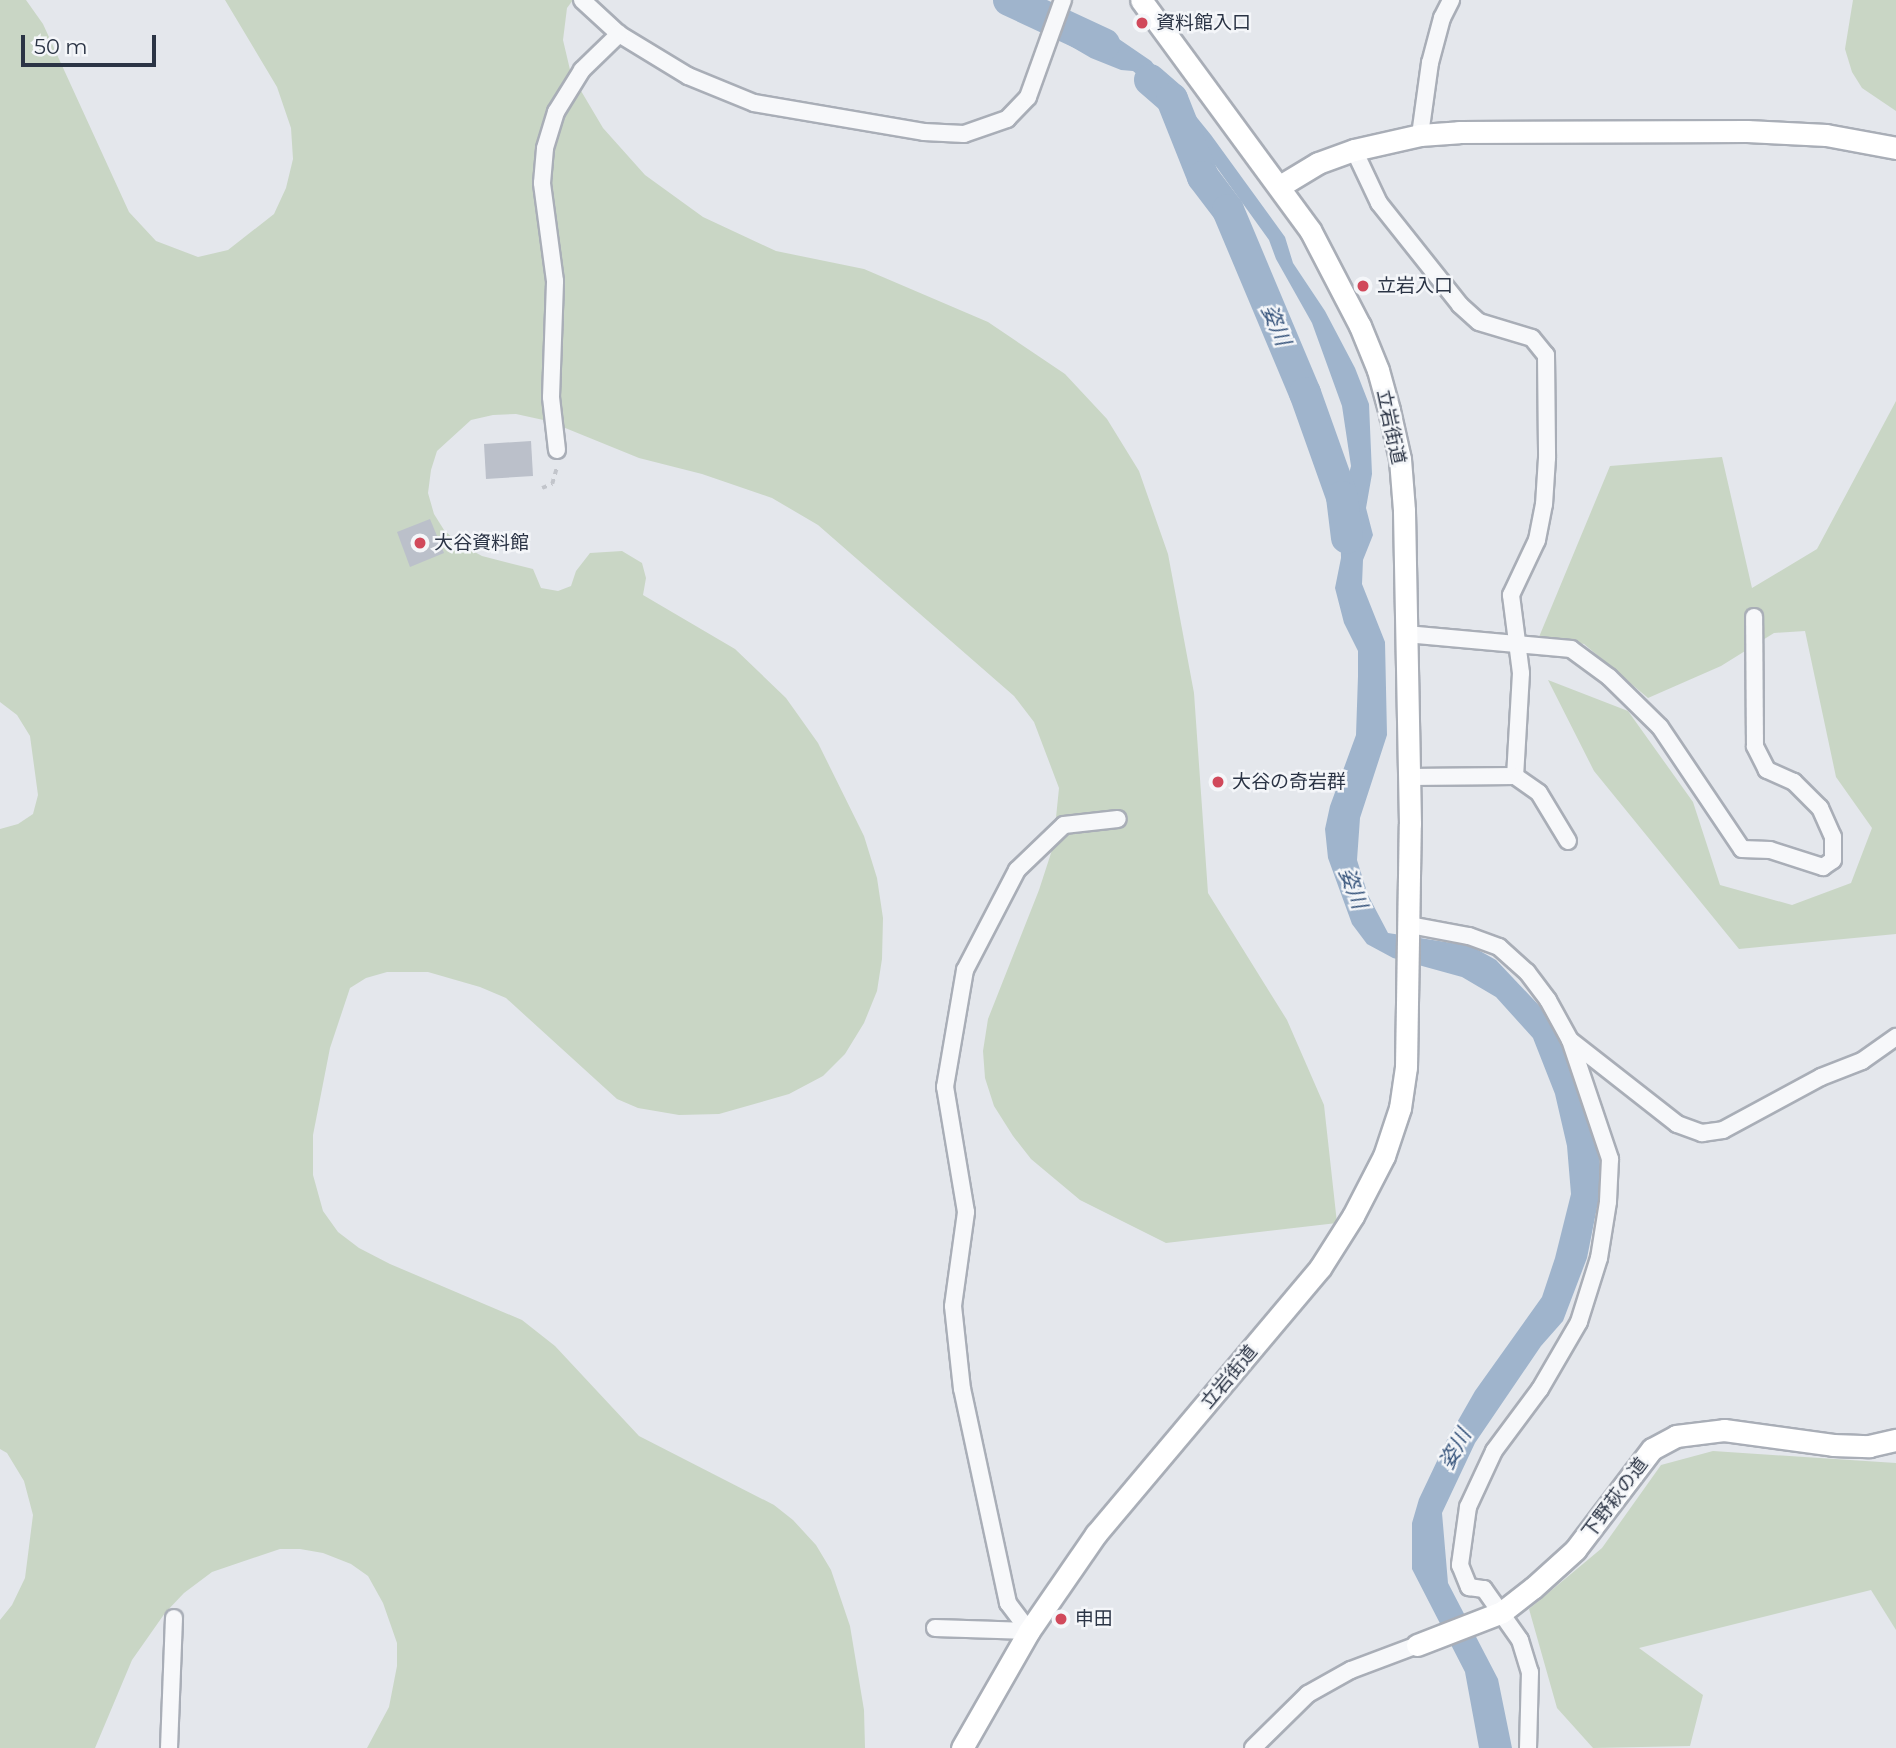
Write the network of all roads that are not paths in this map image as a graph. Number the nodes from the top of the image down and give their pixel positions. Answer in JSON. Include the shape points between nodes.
{"nodes":[{"id":1,"x":582,"y":0,"type":"edge"},
{"id":2,"x":1063,"y":0,"type":"edge"},
{"id":3,"x":1141,"y":0,"type":"edge"},
{"id":4,"x":1451,"y":0,"type":"edge"},
{"id":5,"x":619,"y":34,"type":"junction"},
{"id":6,"x":1420,"y":135,"type":"junction"},
{"id":7,"x":1896,"y":148,"type":"edge"},
{"id":8,"x":1354,"y":150,"type":"junction"},
{"id":9,"x":1280,"y":186,"type":"junction"},
{"id":10,"x":558,"y":450,"type":"road end"},
{"id":11,"x":1754,"y":617,"type":"dead end"},
{"id":12,"x":1406,"y":634,"type":"junction"},
{"id":13,"x":1518,"y":645,"type":"junction"},
{"id":14,"x":1515,"y":776,"type":"junction"},
{"id":15,"x":1409,"y":777,"type":"junction"},
{"id":16,"x":1118,"y":820,"type":"dead end"},
{"id":17,"x":1568,"y":841,"type":"dead end"},
{"id":18,"x":1410,"y":925,"type":"junction"},
{"id":19,"x":1896,"y":1037,"type":"edge"},
{"id":20,"x":1570,"y":1040,"type":"junction"},
{"id":21,"x":1896,"y":1440,"type":"edge"},
{"id":22,"x":1502,"y":1612,"type":"junction"},
{"id":23,"x":174,"y":1618,"type":"dead end"},
{"id":24,"x":936,"y":1628,"type":"dead end"},
{"id":25,"x":1029,"y":1631,"type":"junction"},
{"id":26,"x":1417,"y":1645,"type":"joint"},
{"id":27,"x":169,"y":1748,"type":"edge"},
{"id":28,"x":962,"y":1748,"type":"edge"},
{"id":29,"x":1253,"y":1748,"type":"edge"},
{"id":30,"x":1528,"y":1748,"type":"edge"}],
"edges":[{"from":1,"to":5,"type":"street"},
{"from":2,"to":5,"type":"street","via":[[1028,97],[989,127],[964,134],[924,132],[754,103],[688,76]]},
{"from":3,"to":9,"type":"street","name":"立岩街道"},
{"from":4,"to":6,"type":"street","via":[[1430,62]]},
{"from":5,"to":10,"type":"street","via":[[582,69],[556,112],[545,148],[542,183],[555,281],[551,397]]},
{"from":6,"to":7,"type":"street","via":[[1499,130],[1747,131],[1826,135]]},
{"from":6,"to":8,"type":"street"},
{"from":8,"to":9,"type":"street","via":[[1318,163]]},
{"from":8,"to":13,"type":"street","via":[[1379,203],[1460,304],[1479,322],[1532,338],[1546,355],[1544,504],[1537,540],[1511,595]]},
{"from":9,"to":12,"type":"street","name":"立岩街道","via":[[1342,287],[1378,370],[1400,459]]},
{"from":11,"to":13,"type":"street","via":[[1755,746],[1767,770],[1794,782],[1820,808],[1833,837],[1833,860],[1823,867],[1770,850],[1742,849],[1660,727],[1609,677],[1571,649]]},
{"from":12,"to":13,"type":"street"},
{"from":12,"to":15,"type":"street","name":"立岩街道"},
{"from":13,"to":14,"type":"street","via":[[1521,673]]},
{"from":14,"to":15,"type":"street"},
{"from":14,"to":17,"type":"street","via":[[1539,793]]},
{"from":15,"to":18,"type":"street","name":"立岩街道"},
{"from":16,"to":25,"type":"street","via":[[1064,825],[1017,870],[965,970],[945,1087],[965,1212],[953,1306],[962,1389],[1008,1603]]},
{"from":18,"to":20,"type":"street","via":[[1499,947],[1527,972]]},
{"from":18,"to":25,"type":"street","name":"立岩街道","via":[[1406,1067],[1400,1108],[1384,1156],[1353,1216],[1320,1268],[1096,1534]]},
{"from":19,"to":20,"type":"street","via":[[1862,1061],[1821,1077],[1723,1130],[1702,1133],[1677,1124]]},
{"from":20,"to":22,"type":"street","via":[[1609,1159],[1608,1202],[1599,1258],[1579,1322],[1540,1389],[1494,1451],[1468,1507],[1460,1565],[1469,1587],[1484,1589]]},
{"from":21,"to":22,"type":"street","name":"下野萩の道","via":[[1869,1446],[1833,1445],[1724,1430],[1676,1436],[1651,1449],[1575,1550]]},
{"from":22,"to":26,"type":"street","name":"下野萩の道"},
{"from":22,"to":30,"type":"street","via":[[1520,1640],[1530,1672]]},
{"from":23,"to":27,"type":"street"},
{"from":24,"to":25,"type":"street"},
{"from":25,"to":28,"type":"street","name":"立岩街道"},
{"from":26,"to":29,"type":"street","via":[[1351,1670],[1308,1695]]}]}
